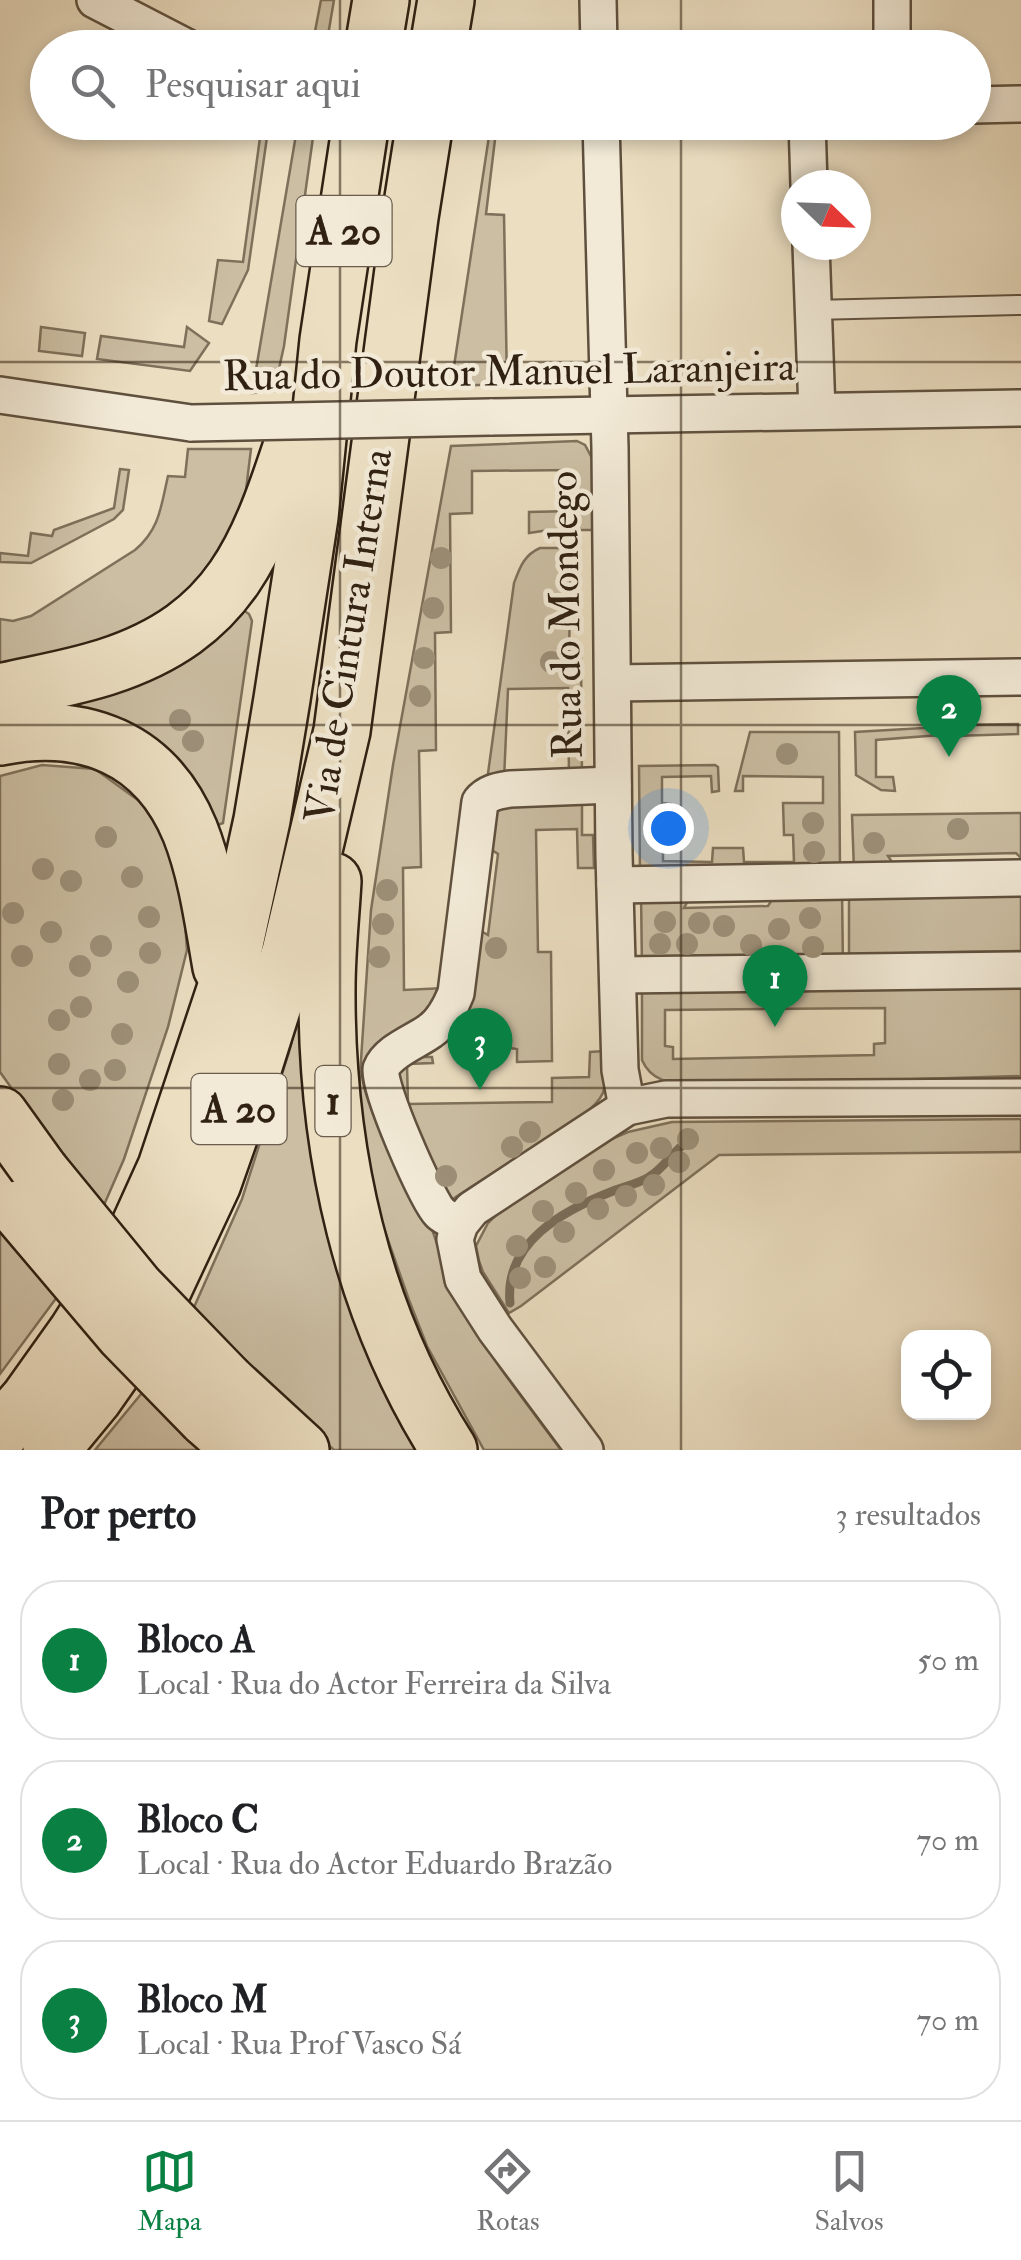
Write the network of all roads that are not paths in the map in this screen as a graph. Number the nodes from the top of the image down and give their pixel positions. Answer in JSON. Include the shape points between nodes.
{"nodes":[{"id":1,"x":96,"y":0,"type":"edge"},
{"id":2,"x":381,"y":0,"type":"edge"},
{"id":3,"x":446,"y":0,"type":"edge"},
{"id":4,"x":598,"y":0,"type":"edge"},
{"id":5,"x":892,"y":0,"type":"edge"},
{"id":6,"x":154,"y":30,"type":"edge"},
{"id":7,"x":376,"y":30,"type":"edge"},
{"id":8,"x":441,"y":30,"type":"edge"},
{"id":9,"x":599,"y":30,"type":"edge"},
{"id":10,"x":892,"y":30,"type":"edge"},
{"id":11,"x":991,"y":104,"type":"edge"},
{"id":12,"x":1021,"y":104,"type":"edge"},
{"id":13,"x":359,"y":140,"type":"edge"},
{"id":14,"x":422,"y":140,"type":"edge"},
{"id":15,"x":601,"y":140,"type":"edge"},
{"id":16,"x":808,"y":140,"type":"edge"},
{"id":17,"x":809,"y":170,"type":"edge"},
{"id":18,"x":811,"y":260,"type":"edge"},
{"id":19,"x":1021,"y":305,"type":"edge"},
{"id":20,"x":813,"y":310,"type":"junction"},
{"id":21,"x":328,"y":340,"type":"junction"},
{"id":22,"x":0,"y":395,"type":"edge"},
{"id":23,"x":1021,"y":408,"type":"edge"},
{"id":24,"x":817,"y":411,"type":"junction"},
{"id":25,"x":609,"y":415,"type":"junction"},
{"id":26,"x":1021,"y":677,"type":"edge"},
{"id":27,"x":613,"y":684,"type":"junction"},
{"id":28,"x":0,"y":692,"type":"edge"},
{"id":29,"x":342,"y":731,"type":"junction"},
{"id":30,"x":0,"y":737,"type":"edge"},
{"id":31,"x":613,"y":785,"type":"junction"},
{"id":32,"x":1021,"y":878,"type":"edge"},
{"id":33,"x":615,"y":885,"type":"junction"},
{"id":34,"x":1021,"y":970,"type":"edge"},
{"id":35,"x":618,"y":975,"type":"junction"},
{"id":36,"x":225,"y":990,"type":"junction"},
{"id":37,"x":1021,"y":1097,"type":"edge"},
{"id":38,"x":627,"y":1107,"type":"junction"},
{"id":39,"x":0,"y":1115,"type":"edge"},
{"id":40,"x":20,"y":1188,"type":"edge"},
{"id":41,"x":460,"y":1224,"type":"junction"},
{"id":42,"x":225,"y":1417,"type":"edge"},
{"id":43,"x":0,"y":1433,"type":"edge"},
{"id":44,"x":50,"y":1450,"type":"edge"},
{"id":45,"x":301,"y":1450,"type":"edge"},
{"id":46,"x":449,"y":1450,"type":"edge"},
{"id":47,"x":585,"y":1450,"type":"edge"}],
"edges":[{"from":1,"to":6,"type":"street"},
{"from":2,"to":7,"type":"highway"},
{"from":3,"to":8,"type":"highway"},
{"from":4,"to":9,"type":"street"},
{"from":5,"to":10,"type":"street"},
{"from":11,"to":12,"type":"street"},
{"from":13,"to":21,"type":"highway","name":"Via de Cintura Interna","number":"A 20"},
{"from":14,"to":29,"type":"highway","name":"Via de Cintura Interna","number":"A 20"},
{"from":15,"to":25,"type":"street","name":"Rua do Mondego"},
{"from":16,"to":17,"type":"street"},
{"from":18,"to":20,"type":"street"},
{"from":19,"to":20,"type":"lane"},
{"from":20,"to":24,"type":"street"},
{"from":21,"to":28,"type":"highway","via":[[253,549],[209,609],[133,657]]},
{"from":21,"to":36,"type":"highway","name":"Via de Cintura Interna","number":"A 20","via":[[287,663]]},
{"from":22,"to":25,"type":"street","name":"Rua do Doutor Manuel Laranjeira","bridge":true,"via":[[192,423]]},
{"from":23,"to":24,"type":"street","name":"Rua do Doutor Manuel Laranjeira"},
{"from":24,"to":25,"type":"street","name":"Rua do Doutor Manuel Laranjeira"},
{"from":25,"to":27,"type":"street","name":"Rua do Mondego"},
{"from":26,"to":27,"type":"street"},
{"from":27,"to":31,"type":"street","name":"Rua do Mondego"},
{"from":29,"to":44,"type":"highway","name":"Via de Cintura Interna","number":"A 20","via":[[290,952],[213,1183],[129,1348]]},
{"from":29,"to":46,"type":"highway","number":"1","via":[[327,987],[337,1140],[362,1260],[409,1375]]},
{"from":30,"to":36,"type":"highway","via":[[28,731],[96,739],[125,750],[162,782],[190,832]]},
{"from":31,"to":33,"type":"street","name":"Rua do Mondego"},
{"from":31,"to":41,"type":"street","via":[[510,790],[480,802],[451,1007],[433,1030],[380,1071],[433,1204]]},
{"from":32,"to":33,"type":"street"},
{"from":33,"to":35,"type":"street","name":"Rua do Mondego"},
{"from":34,"to":35,"type":"street"},
{"from":35,"to":38,"type":"street","name":"Rua do Mondego"},
{"from":36,"to":43,"type":"highway","name":"Via de Cintura Interna","number":"A 20","via":[[166,1167],[128,1251]]},
{"from":37,"to":38,"type":"street","via":[[666,1100]]},
{"from":38,"to":41,"type":"street","via":[[472,1209]]},
{"from":39,"to":40,"type":"highway"},
{"from":40,"to":42,"type":"highway","bridge":true,"via":[[124,1334]]},
{"from":41,"to":47,"type":"street","via":[[455,1238],[463,1279]]},
{"from":42,"to":45,"type":"highway"}]}
